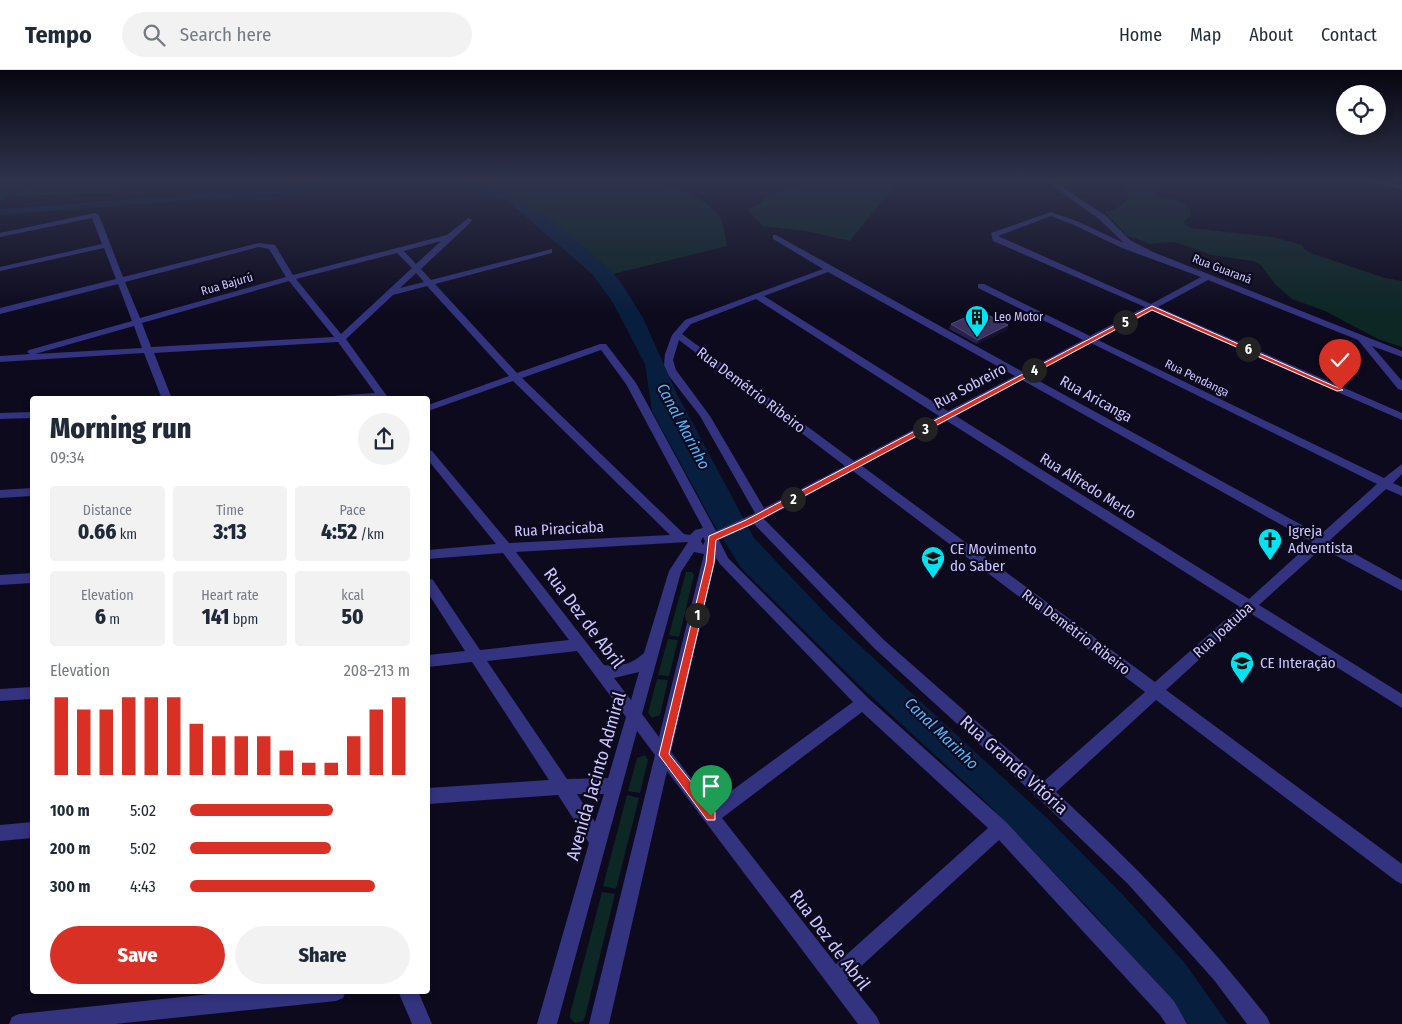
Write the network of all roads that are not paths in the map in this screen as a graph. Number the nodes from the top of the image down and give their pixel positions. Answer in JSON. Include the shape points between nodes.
{"nodes":[{"id":1,"x":45,"y":226,"type":"edge"},
{"id":2,"x":99,"y":226,"type":"edge"},
{"id":3,"x":462,"y":226,"type":"edge"},
{"id":4,"x":1018,"y":226,"type":"edge"},
{"id":5,"x":1081,"y":226,"type":"edge"},
{"id":6,"x":1111,"y":226,"type":"edge"},
{"id":7,"x":0,"y":235,"type":"edge"},
{"id":8,"x":452,"y":236,"type":"junction"},
{"id":9,"x":776,"y":237,"type":"dead end"},
{"id":10,"x":107,"y":245,"type":"junction"},
{"id":11,"x":400,"y":251,"type":"junction"},
{"id":12,"x":549,"y":251,"type":"dead end"},
{"id":13,"x":1150,"y":254,"type":"junction"},
{"id":14,"x":417,"y":268,"type":"junction"},
{"id":15,"x":0,"y":269,"type":"edge"},
{"id":16,"x":829,"y":269,"type":"junction"},
{"id":17,"x":291,"y":278,"type":"junction"},
{"id":18,"x":1208,"y":278,"type":"junction"},
{"id":19,"x":122,"y":281,"type":"junction"},
{"id":20,"x":432,"y":284,"type":"junction"},
{"id":21,"x":981,"y":286,"type":"dead end"},
{"id":22,"x":391,"y":293,"type":"junction"},
{"id":23,"x":757,"y":296,"type":"junction"},
{"id":24,"x":1152,"y":307,"type":"junction"},
{"id":25,"x":0,"y":311,"type":"edge"},
{"id":26,"x":138,"y":322,"type":"junction"},
{"id":27,"x":678,"y":335,"type":"junction"},
{"id":28,"x":1361,"y":338,"type":"junction"},
{"id":29,"x":341,"y":339,"type":"junction"},
{"id":30,"x":1091,"y":340,"type":"junction"},
{"id":31,"x":148,"y":351,"type":"junction"},
{"id":32,"x":1402,"y":354,"type":"edge"},
{"id":33,"x":5,"y":359,"type":"edge"},
{"id":34,"x":1023,"y":376,"type":"junction"},
{"id":35,"x":516,"y":378,"type":"junction"},
{"id":36,"x":1402,"y":387,"type":"edge"},
{"id":37,"x":166,"y":396,"type":"edge"},
{"id":38,"x":382,"y":396,"type":"edge"},
{"id":39,"x":430,"y":407,"type":"edge"},
{"id":40,"x":30,"y":415,"type":"edge"},
{"id":41,"x":0,"y":416,"type":"edge"},
{"id":42,"x":948,"y":416,"type":"junction"},
{"id":43,"x":1402,"y":417,"type":"edge"},
{"id":44,"x":430,"y":455,"type":"edge"},
{"id":45,"x":854,"y":466,"type":"junction"},
{"id":46,"x":1402,"y":468,"type":"edge"},
{"id":47,"x":1385,"y":483,"type":"junction"},
{"id":48,"x":30,"y":492,"type":"edge"},
{"id":49,"x":1402,"y":492,"type":"edge"},
{"id":50,"x":0,"y":494,"type":"edge"},
{"id":51,"x":756,"y":518,"type":"junction"},
{"id":52,"x":715,"y":539,"type":"junction"},
{"id":53,"x":689,"y":540,"type":"junction"},
{"id":54,"x":1321,"y":541,"type":"junction"},
{"id":55,"x":506,"y":548,"type":"junction"},
{"id":56,"x":430,"y":555,"type":"edge"},
{"id":57,"x":717,"y":562,"type":"junction"},
{"id":58,"x":30,"y":578,"type":"edge"},
{"id":59,"x":0,"y":580,"type":"edge"},
{"id":60,"x":430,"y":586,"type":"edge"},
{"id":61,"x":1402,"y":586,"type":"edge"},
{"id":62,"x":1250,"y":606,"type":"junction"},
{"id":63,"x":580,"y":645,"type":"junction"},
{"id":64,"x":476,"y":656,"type":"junction"},
{"id":65,"x":650,"y":657,"type":"junction"},
{"id":66,"x":430,"y":661,"type":"edge"},
{"id":67,"x":599,"y":670,"type":"junction"},
{"id":68,"x":1156,"y":691,"type":"junction"},
{"id":69,"x":30,"y":693,"type":"edge"},
{"id":70,"x":0,"y":695,"type":"edge"},
{"id":71,"x":1402,"y":702,"type":"edge"},
{"id":72,"x":863,"y":703,"type":"junction"},
{"id":73,"x":634,"y":716,"type":"junction"},
{"id":74,"x":664,"y":755,"type":"junction"},
{"id":75,"x":614,"y":786,"type":"junction"},
{"id":76,"x":562,"y":787,"type":"junction"},
{"id":77,"x":1044,"y":792,"type":"junction"},
{"id":78,"x":430,"y":796,"type":"edge"},
{"id":79,"x":711,"y":816,"type":"junction"},
{"id":80,"x":1000,"y":828,"type":"junction"},
{"id":81,"x":30,"y":830,"type":"edge"},
{"id":82,"x":0,"y":833,"type":"edge"},
{"id":83,"x":598,"y":841,"type":"junction"},
{"id":84,"x":1402,"y":875,"type":"edge"},
{"id":85,"x":834,"y":978,"type":"junction"},
{"id":86,"x":307,"y":994,"type":"edge"},
{"id":87,"x":409,"y":994,"type":"edge"},
{"id":88,"x":19,"y":1024,"type":"edge"},
{"id":89,"x":422,"y":1024,"type":"edge"},
{"id":90,"x":547,"y":1024,"type":"edge"},
{"id":91,"x":599,"y":1024,"type":"edge"},
{"id":92,"x":870,"y":1024,"type":"edge"},
{"id":93,"x":1177,"y":1024,"type":"edge"},
{"id":94,"x":1260,"y":1024,"type":"edge"}],
"edges":[{"from":1,"to":7,"type":"street"},
{"from":2,"to":10,"type":"street"},
{"from":3,"to":8,"type":"street"},
{"from":4,"to":24,"type":"street","via":[[994,236]]},
{"from":5,"to":13,"type":"street","via":[[1123,246]]},
{"from":6,"to":13,"type":"street","name":"Rua Guaraná","via":[[1127,242]]},
{"from":8,"to":11,"type":"street","name":"Rua Bajurú"},
{"from":8,"to":14,"type":"street"},
{"from":9,"to":16,"type":"street","name":"Rua Aricanga"},
{"from":10,"to":15,"type":"street"},
{"from":10,"to":19,"type":"street"},
{"from":11,"to":14,"type":"street"},
{"from":11,"to":17,"type":"street","name":"Rua Bajurú"},
{"from":12,"to":20,"type":"street"},
{"from":13,"to":18,"type":"street","name":"Rua Guaraná"},
{"from":14,"to":20,"type":"street"},
{"from":14,"to":22,"type":"street"},
{"from":16,"to":23,"type":"street"},
{"from":16,"to":34,"type":"street","name":"Rua Aricanga"},
{"from":17,"to":19,"type":"street","via":[[272,248],[260,245]]},
{"from":17,"to":26,"type":"street","name":"Rua Bajurú"},
{"from":17,"to":29,"type":"street"},
{"from":18,"to":24,"type":"street","name":"Rua Sobreiro"},
{"from":18,"to":28,"type":"street","name":"Rua Guaraná"},
{"from":19,"to":25,"type":"street"},
{"from":19,"to":26,"type":"street"},
{"from":20,"to":22,"type":"street"},
{"from":20,"to":35,"type":"street"},
{"from":21,"to":30,"type":"street","name":"Rua Pendanga"},
{"from":22,"to":29,"type":"street"},
{"from":23,"to":27,"type":"street","via":[[688,322]]},
{"from":23,"to":42,"type":"street","name":"Rua Alfredo Merlo"},
{"from":24,"to":30,"type":"street","name":"Rua Sobreiro"},
{"from":24,"to":43,"type":"street"},
{"from":26,"to":31,"type":"street"},
{"from":26,"to":33,"type":"street","name":"Rua Bajurú"},
{"from":27,"to":45,"type":"street","name":"Rua Demétrio Ribeiro"},
{"from":27,"to":51,"type":"street","name":"Rua Grande Vitória","via":[[669,356],[671,370],[700,410]]},
{"from":28,"to":32,"type":"street","name":"Rua Guaraná"},
{"from":28,"to":36,"type":"street"},
{"from":29,"to":31,"type":"street"},
{"from":29,"to":38,"type":"street"},
{"from":30,"to":34,"type":"street","name":"Rua Sobreiro"},
{"from":30,"to":47,"type":"street","name":"Rua Pendanga"},
{"from":31,"to":33,"type":"street"},
{"from":31,"to":37,"type":"street"},
{"from":34,"to":42,"type":"street","name":"Rua Sobreiro"},
{"from":34,"to":54,"type":"street","name":"Rua Aricanga"},
{"from":35,"to":39,"type":"street"},
{"from":35,"to":52,"type":"street","via":[[603,346],[631,383]]},
{"from":35,"to":53,"type":"street"},
{"from":40,"to":41,"type":"street"},
{"from":42,"to":45,"type":"street","name":"Rua Sobreiro"},
{"from":42,"to":62,"type":"street","name":"Rua Alfredo Merlo"},
{"from":44,"to":55,"type":"street","name":"Rua Dez de Abril"},
{"from":45,"to":51,"type":"street","name":"Rua Sobreiro"},
{"from":45,"to":68,"type":"street","name":"Rua Demétrio Ribeiro"},
{"from":46,"to":47,"type":"street","name":"Rua Joatuba"},
{"from":47,"to":49,"type":"street","name":"Rua Pendanga"},
{"from":47,"to":54,"type":"street","name":"Rua Joatuba"},
{"from":48,"to":50,"type":"street"},
{"from":51,"to":52,"type":"street","name":"Rua Sobreiro"},
{"from":51,"to":77,"type":"street","name":"Rua Grande Vitória","via":[[878,643]]},
{"from":52,"to":53,"type":"street","name":"Rua Piracicaba","via":[[709,547],[702,549]]},
{"from":52,"to":57,"type":"street"},
{"from":53,"to":55,"type":"street","name":"Rua Piracicaba"},
{"from":53,"to":65,"type":"street","name":"Avenida Jacinto Admiral","via":[[673,577]]},
{"from":54,"to":61,"type":"street","name":"Rua Aricanga"},
{"from":54,"to":62,"type":"street","name":"Rua Joatuba"},
{"from":55,"to":56,"type":"street","name":"Rua Piracicaba"},
{"from":55,"to":63,"type":"street","name":"Rua Dez de Abril"},
{"from":57,"to":72,"type":"street"},
{"from":57,"to":74,"type":"street"},
{"from":58,"to":59,"type":"street"},
{"from":60,"to":64,"type":"street"},
{"from":62,"to":68,"type":"street","name":"Rua Joatuba"},
{"from":62,"to":71,"type":"street","name":"Rua Alfredo Merlo"},
{"from":63,"to":64,"type":"street"},
{"from":63,"to":67,"type":"street","name":"Rua Dez de Abril"},
{"from":64,"to":66,"type":"street"},
{"from":64,"to":76,"type":"street"},
{"from":65,"to":67,"type":"street","via":[[627,671]]},
{"from":65,"to":73,"type":"street","name":"Avenida Jacinto Admiral"},
{"from":67,"to":73,"type":"street","name":"Rua Dez de Abril"},
{"from":68,"to":77,"type":"street","name":"Rua Joatuba"},
{"from":68,"to":84,"type":"street","name":"Rua Demétrio Ribeiro"},
{"from":69,"to":70,"type":"street"},
{"from":72,"to":79,"type":"street"},
{"from":72,"to":80,"type":"street"},
{"from":73,"to":74,"type":"street","name":"Rua Dez de Abril"},
{"from":73,"to":75,"type":"street","name":"Avenida Jacinto Admiral"},
{"from":74,"to":79,"type":"street","name":"Rua Dez de Abril"},
{"from":74,"to":91,"type":"street"},
{"from":75,"to":76,"type":"street"},
{"from":75,"to":83,"type":"street","name":"Avenida Jacinto Admiral"},
{"from":76,"to":78,"type":"street"},
{"from":76,"to":83,"type":"street"},
{"from":77,"to":94,"type":"street","name":"Rua Grande Vitória","via":[[1146,889],[1212,963]]},
{"from":79,"to":85,"type":"street","name":"Rua Dez de Abril"},
{"from":80,"to":85,"type":"street"},
{"from":80,"to":93,"type":"street","via":[[1167,1008]]},
{"from":81,"to":82,"type":"street"},
{"from":83,"to":90,"type":"street","name":"Avenida Jacinto Admiral"},
{"from":85,"to":92,"type":"street","name":"Rua Dez de Abril"},
{"from":86,"to":88,"type":"street"},
{"from":87,"to":89,"type":"street"}]}
